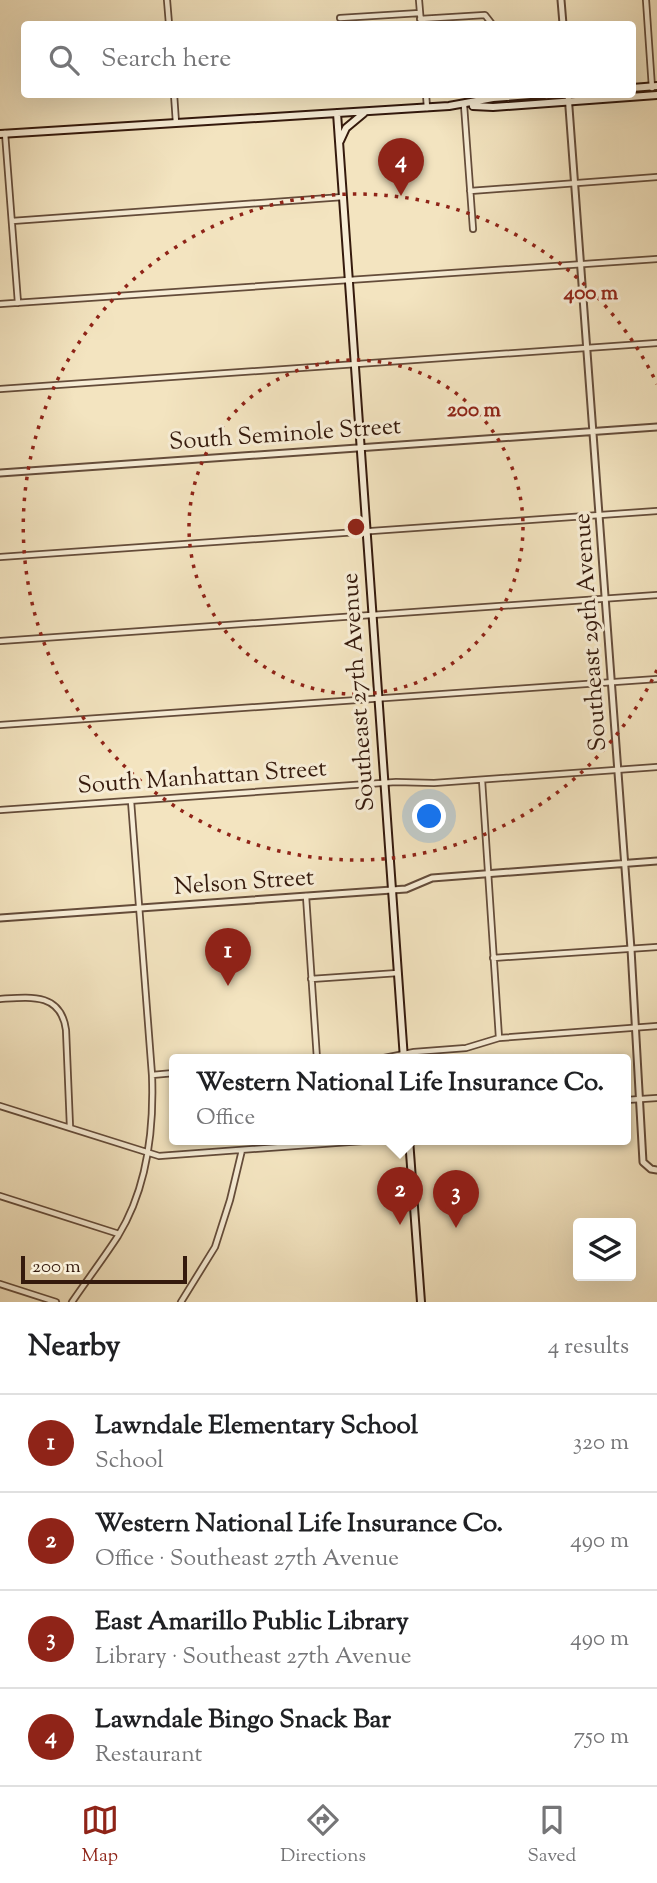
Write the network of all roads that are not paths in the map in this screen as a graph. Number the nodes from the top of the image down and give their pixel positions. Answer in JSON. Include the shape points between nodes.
{"nodes":[{"id":1,"x":167,"y":0,"type":"edge"},
{"id":2,"x":419,"y":0,"type":"edge"},
{"id":3,"x":561,"y":0,"type":"edge"},
{"id":4,"x":646,"y":0,"type":"edge"},
{"id":5,"x":340,"y":18,"type":"dead end"},
{"id":6,"x":420,"y":19,"type":"edge"},
{"id":7,"x":169,"y":21,"type":"edge"},
{"id":8,"x":490,"y":21,"type":"edge"},
{"id":9,"x":563,"y":21,"type":"edge"},
{"id":10,"x":654,"y":86,"type":"edge"},
{"id":11,"x":636,"y":88,"type":"edge"},
{"id":12,"x":636,"y":96,"type":"edge"},
{"id":13,"x":655,"y":96,"type":"edge"},
{"id":14,"x":174,"y":98,"type":"edge"},
{"id":15,"x":426,"y":98,"type":"edge"},
{"id":16,"x":492,"y":98,"type":"edge"},
{"id":17,"x":569,"y":98,"type":"edge"},
{"id":18,"x":464,"y":105,"type":"junction"},
{"id":19,"x":427,"y":108,"type":"junction"},
{"id":20,"x":366,"y":112,"type":"junction"},
{"id":21,"x":337,"y":114,"type":"junction"},
{"id":22,"x":176,"y":123,"type":"junction"},
{"id":23,"x":3,"y":134,"type":"edge"},
{"id":24,"x":339,"y":142,"type":"junction"},
{"id":25,"x":657,"y":177,"type":"edge"},
{"id":26,"x":576,"y":183,"type":"junction"},
{"id":27,"x":470,"y":191,"type":"junction"},
{"id":28,"x":343,"y":198,"type":"junction"},
{"id":29,"x":12,"y":221,"type":"junction"},
{"id":30,"x":473,"y":229,"type":"dead end"},
{"id":31,"x":657,"y":259,"type":"edge"},
{"id":32,"x":582,"y":264,"type":"junction"},
{"id":33,"x":349,"y":281,"type":"junction"},
{"id":34,"x":18,"y":303,"type":"junction"},
{"id":35,"x":0,"y":304,"type":"edge"},
{"id":36,"x":657,"y":343,"type":"edge"},
{"id":37,"x":588,"y":348,"type":"junction"},
{"id":38,"x":355,"y":364,"type":"junction"},
{"id":39,"x":0,"y":389,"type":"edge"},
{"id":40,"x":657,"y":427,"type":"edge"},
{"id":41,"x":594,"y":431,"type":"junction"},
{"id":42,"x":361,"y":447,"type":"junction"},
{"id":43,"x":0,"y":473,"type":"edge"},
{"id":44,"x":657,"y":511,"type":"edge"},
{"id":45,"x":600,"y":515,"type":"junction"},
{"id":46,"x":366,"y":531,"type":"junction"},
{"id":47,"x":0,"y":557,"type":"edge"},
{"id":48,"x":657,"y":595,"type":"edge"},
{"id":49,"x":606,"y":599,"type":"junction"},
{"id":50,"x":372,"y":615,"type":"junction"},
{"id":51,"x":0,"y":641,"type":"edge"},
{"id":52,"x":657,"y":679,"type":"edge"},
{"id":53,"x":612,"y":682,"type":"junction"},
{"id":54,"x":378,"y":699,"type":"junction"},
{"id":55,"x":0,"y":725,"type":"edge"},
{"id":56,"x":657,"y":768,"type":"edge"},
{"id":57,"x":618,"y":770,"type":"junction"},
{"id":58,"x":482,"y":780,"type":"junction"},
{"id":59,"x":384,"y":783,"type":"junction"},
{"id":60,"x":131,"y":801,"type":"junction"},
{"id":61,"x":0,"y":810,"type":"edge"},
{"id":62,"x":657,"y":861,"type":"edge"},
{"id":63,"x":625,"y":864,"type":"junction"},
{"id":64,"x":488,"y":874,"type":"junction"},
{"id":65,"x":392,"y":890,"type":"junction"},
{"id":66,"x":306,"y":896,"type":"junction"},
{"id":67,"x":139,"y":909,"type":"junction"},
{"id":68,"x":0,"y":918,"type":"edge"},
{"id":69,"x":657,"y":947,"type":"edge"},
{"id":70,"x":631,"y":949,"type":"junction"},
{"id":71,"x":493,"y":958,"type":"junction"},
{"id":72,"x":398,"y":974,"type":"junction"},
{"id":73,"x":312,"y":979,"type":"junction"},
{"id":74,"x":0,"y":999,"type":"edge"},
{"id":75,"x":657,"y":1026,"type":"edge"},
{"id":76,"x":636,"y":1028,"type":"junction"},
{"id":77,"x":499,"y":1038,"type":"junction"},
{"id":78,"x":317,"y":1054,"type":"edge"},
{"id":79,"x":404,"y":1054,"type":"edge"},
{"id":80,"x":425,"y":1054,"type":"edge"},
{"id":81,"x":169,"y":1073,"type":"edge"},
{"id":82,"x":152,"y":1075,"type":"junction"},
{"id":83,"x":657,"y":1098,"type":"edge"},
{"id":84,"x":631,"y":1100,"type":"edge"},
{"id":85,"x":638,"y":1100,"type":"junction"},
{"id":86,"x":0,"y":1106,"type":"edge"},
{"id":87,"x":70,"y":1127,"type":"junction"},
{"id":88,"x":309,"y":1145,"type":"edge"},
{"id":89,"x":409,"y":1145,"type":"edge"},
{"id":90,"x":242,"y":1150,"type":"junction"},
{"id":91,"x":148,"y":1154,"type":"junction"},
{"id":92,"x":657,"y":1170,"type":"edge"},
{"id":93,"x":0,"y":1196,"type":"edge"},
{"id":94,"x":119,"y":1234,"type":"junction"},
{"id":95,"x":0,"y":1284,"type":"edge"},
{"id":96,"x":56,"y":1302,"type":"edge"},
{"id":97,"x":72,"y":1302,"type":"edge"},
{"id":98,"x":181,"y":1302,"type":"edge"},
{"id":99,"x":421,"y":1302,"type":"edge"}],
"edges":[{"from":1,"to":7,"type":"street"},
{"from":2,"to":6,"type":"street"},
{"from":3,"to":9,"type":"street"},
{"from":4,"to":10,"type":"street"},
{"from":5,"to":6,"type":"street"},
{"from":6,"to":8,"type":"street","via":[[485,15]]},
{"from":10,"to":11,"type":"main road"},
{"from":10,"to":13,"type":"street"},
{"from":12,"to":13,"type":"main road"},
{"from":14,"to":22,"type":"street"},
{"from":15,"to":19,"type":"street"},
{"from":16,"to":18,"type":"main road"},
{"from":17,"to":18,"type":"main road","via":[[493,107]]},
{"from":17,"to":26,"type":"street","name":"Southeast 29th Avenue"},
{"from":18,"to":19,"type":"main road"},
{"from":18,"to":27,"type":"street"},
{"from":19,"to":20,"type":"main road"},
{"from":20,"to":21,"type":"main road"},
{"from":20,"to":24,"type":"main road","via":[[346,128]]},
{"from":21,"to":22,"type":"main road"},
{"from":21,"to":24,"type":"main road","name":"Southeast 27th Avenue"},
{"from":22,"to":23,"type":"main road"},
{"from":23,"to":29,"type":"street"},
{"from":24,"to":28,"type":"main road","name":"Southeast 27th Avenue"},
{"from":25,"to":26,"type":"street"},
{"from":26,"to":27,"type":"street"},
{"from":26,"to":32,"type":"street","name":"Southeast 29th Avenue"},
{"from":27,"to":30,"type":"street"},
{"from":28,"to":29,"type":"street"},
{"from":28,"to":33,"type":"main road","name":"Southeast 27th Avenue"},
{"from":29,"to":34,"type":"street"},
{"from":31,"to":32,"type":"street"},
{"from":32,"to":33,"type":"street"},
{"from":32,"to":37,"type":"street","name":"Southeast 29th Avenue"},
{"from":33,"to":34,"type":"street"},
{"from":33,"to":38,"type":"main road","name":"Southeast 27th Avenue"},
{"from":34,"to":35,"type":"street"},
{"from":36,"to":37,"type":"street"},
{"from":37,"to":38,"type":"street"},
{"from":37,"to":41,"type":"street","name":"Southeast 29th Avenue"},
{"from":38,"to":39,"type":"street"},
{"from":38,"to":42,"type":"main road","name":"Southeast 27th Avenue"},
{"from":40,"to":41,"type":"street","name":"South Seminole Street"},
{"from":41,"to":42,"type":"street","name":"South Seminole Street"},
{"from":41,"to":45,"type":"street","name":"Southeast 29th Avenue"},
{"from":42,"to":43,"type":"street","name":"South Seminole Street"},
{"from":42,"to":46,"type":"main road","name":"Southeast 27th Avenue"},
{"from":44,"to":45,"type":"street"},
{"from":45,"to":46,"type":"street"},
{"from":45,"to":49,"type":"street","name":"Southeast 29th Avenue"},
{"from":46,"to":47,"type":"street"},
{"from":46,"to":50,"type":"main road","name":"Southeast 27th Avenue"},
{"from":48,"to":49,"type":"street"},
{"from":49,"to":50,"type":"street"},
{"from":49,"to":53,"type":"street","name":"Southeast 29th Avenue"},
{"from":50,"to":51,"type":"street"},
{"from":50,"to":54,"type":"main road","name":"Southeast 27th Avenue"},
{"from":52,"to":53,"type":"street"},
{"from":53,"to":54,"type":"street"},
{"from":53,"to":57,"type":"street","name":"Southeast 29th Avenue"},
{"from":54,"to":55,"type":"street"},
{"from":54,"to":59,"type":"main road","name":"Southeast 27th Avenue"},
{"from":56,"to":57,"type":"street","name":"South Manhattan Street"},
{"from":57,"to":58,"type":"street","name":"South Manhattan Street"},
{"from":57,"to":63,"type":"street","name":"Southeast 29th Avenue"},
{"from":58,"to":59,"type":"street","name":"South Manhattan Street"},
{"from":58,"to":64,"type":"street"},
{"from":59,"to":60,"type":"street","name":"South Manhattan Street"},
{"from":59,"to":65,"type":"main road","name":"Southeast 27th Avenue"},
{"from":60,"to":61,"type":"street","name":"South Manhattan Street"},
{"from":60,"to":67,"type":"street"},
{"from":62,"to":63,"type":"street","name":"Nelson Street"},
{"from":63,"to":64,"type":"street","name":"Nelson Street"},
{"from":63,"to":70,"type":"street","name":"Southeast 29th Avenue"},
{"from":64,"to":65,"type":"street","name":"Nelson Street","via":[[432,878]]},
{"from":64,"to":71,"type":"street"},
{"from":65,"to":66,"type":"street","name":"Nelson Street"},
{"from":65,"to":72,"type":"main road","name":"Southeast 27th Avenue"},
{"from":66,"to":67,"type":"street","name":"Nelson Street"},
{"from":66,"to":73,"type":"street"},
{"from":67,"to":68,"type":"street","name":"Nelson Street"},
{"from":67,"to":82,"type":"street"},
{"from":69,"to":70,"type":"street"},
{"from":70,"to":71,"type":"street"},
{"from":70,"to":76,"type":"street","name":"Southeast 29th Avenue"},
{"from":71,"to":77,"type":"street"},
{"from":72,"to":73,"type":"street"},
{"from":72,"to":79,"type":"main road","name":"Southeast 27th Avenue"},
{"from":73,"to":78,"type":"street"},
{"from":74,"to":87,"type":"street","via":[[38,998],[53,1004],[63,1017]]},
{"from":75,"to":76,"type":"street"},
{"from":76,"to":77,"type":"street"},
{"from":76,"to":85,"type":"street","name":"Southeast 29th Avenue"},
{"from":77,"to":80,"type":"street"},
{"from":81,"to":82,"type":"street"},
{"from":82,"to":91,"type":"street"},
{"from":83,"to":85,"type":"street"},
{"from":84,"to":85,"type":"street"},
{"from":85,"to":92,"type":"street","name":"Southeast 29th Avenue","via":[[643,1162]]},
{"from":86,"to":87,"type":"street"},
{"from":87,"to":91,"type":"street"},
{"from":88,"to":90,"type":"street"},
{"from":89,"to":99,"type":"main road"},
{"from":90,"to":91,"type":"street"},
{"from":90,"to":98,"type":"street","via":[[215,1247]]},
{"from":91,"to":94,"type":"street"},
{"from":93,"to":94,"type":"street"},
{"from":94,"to":97,"type":"street"},
{"from":95,"to":96,"type":"street"}]}
